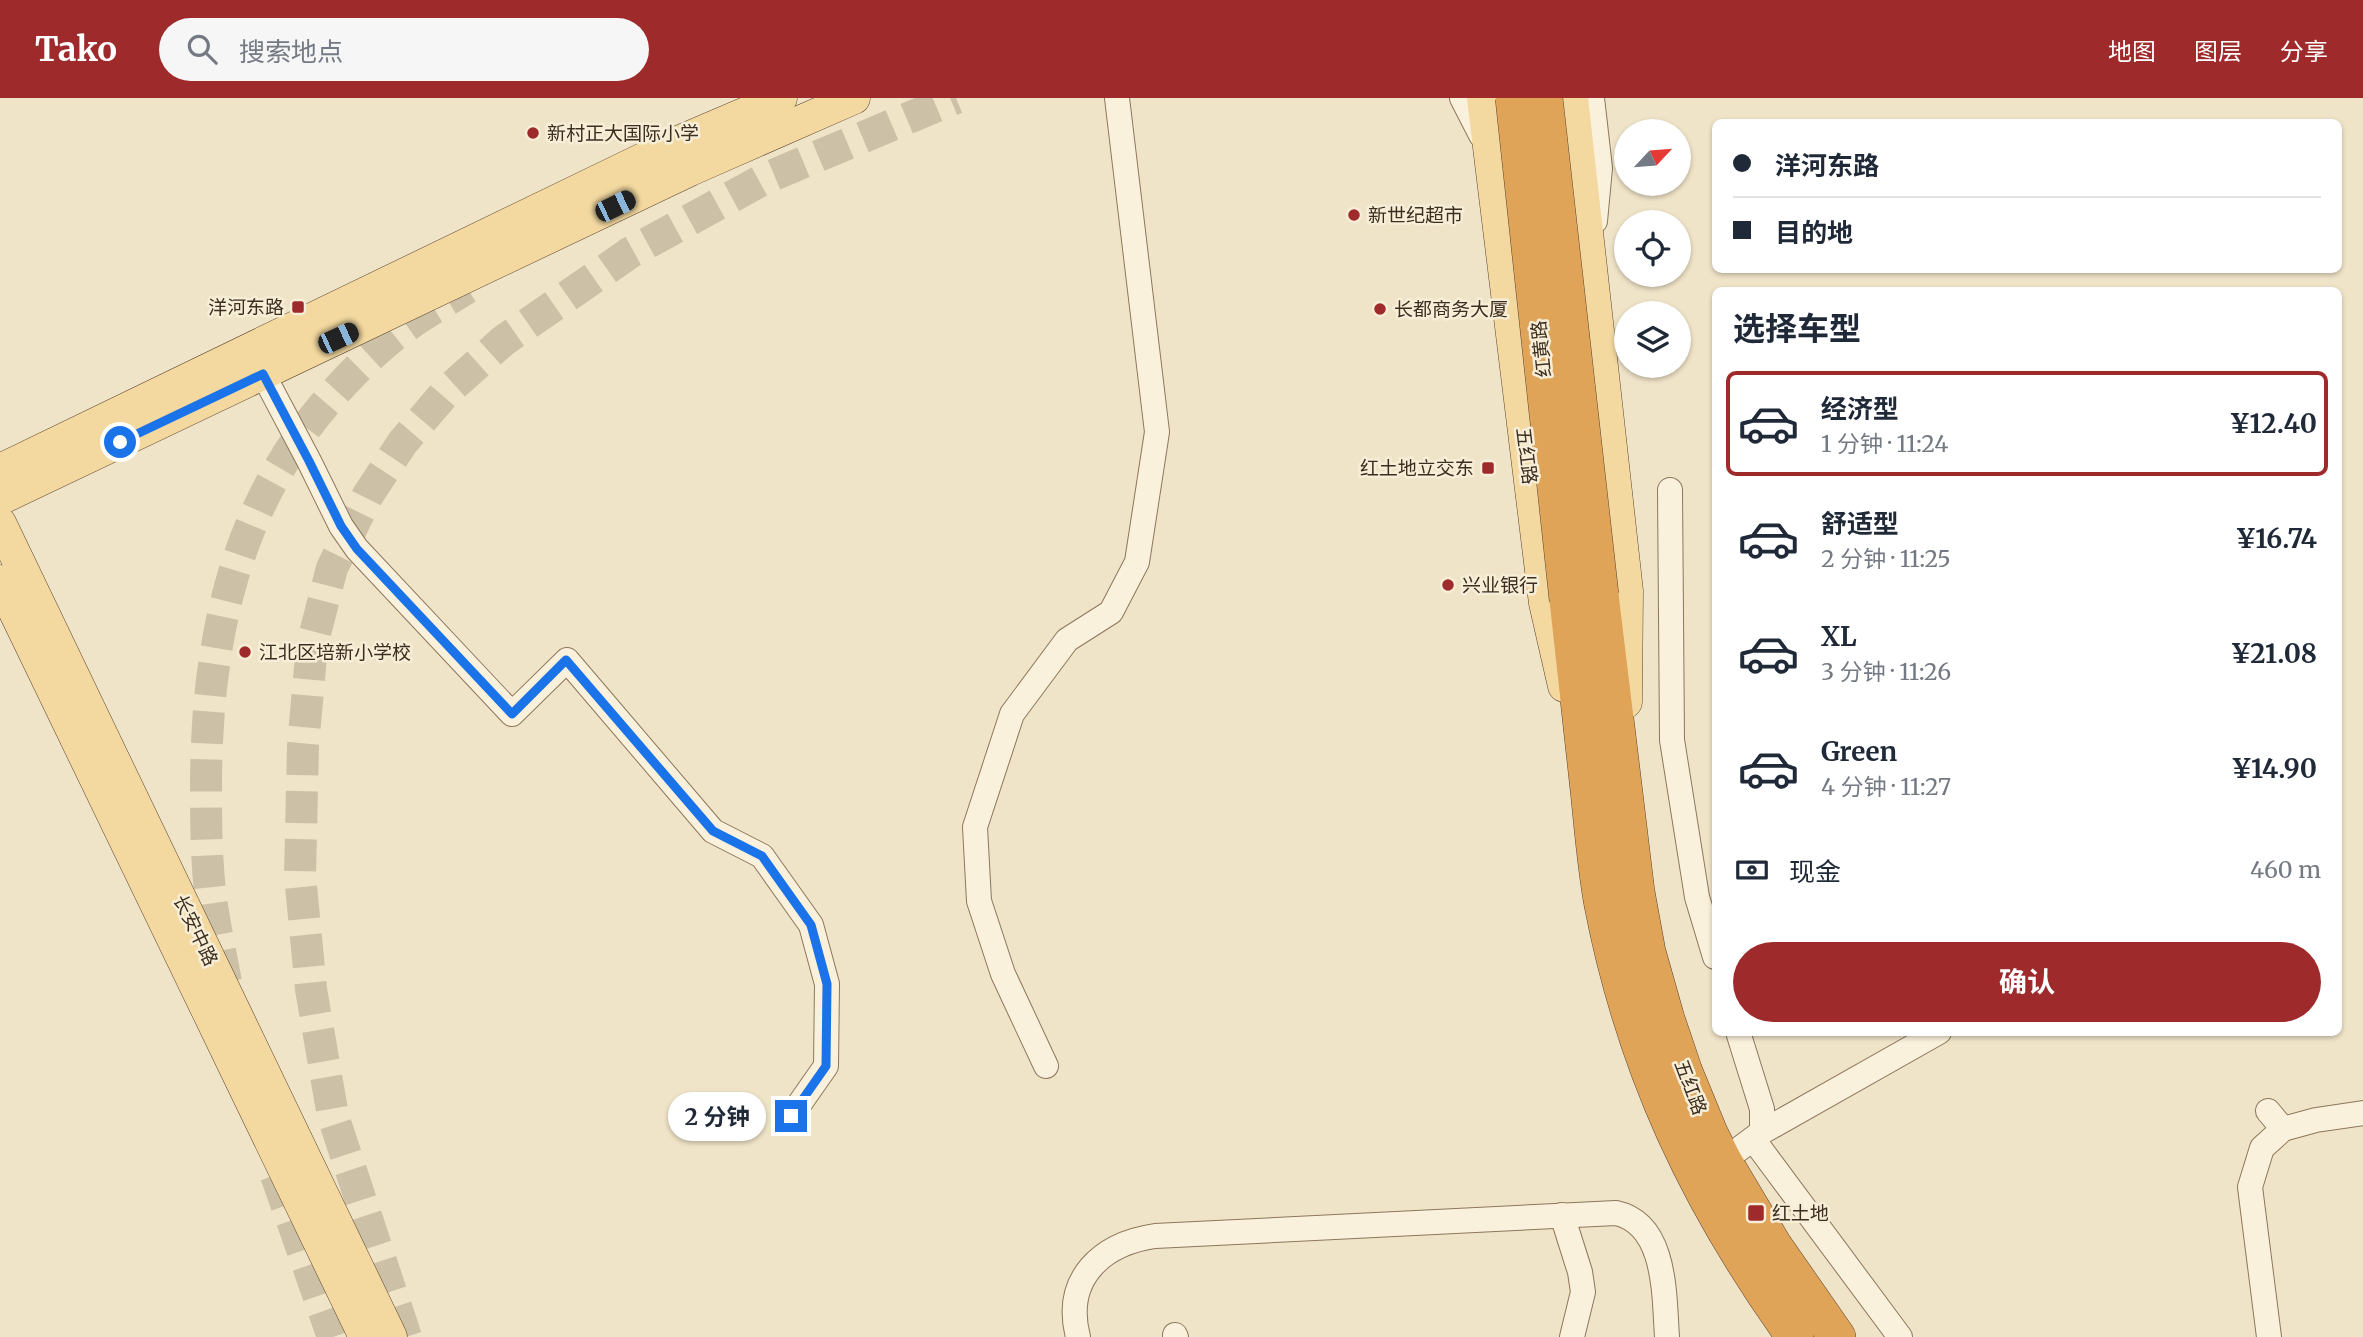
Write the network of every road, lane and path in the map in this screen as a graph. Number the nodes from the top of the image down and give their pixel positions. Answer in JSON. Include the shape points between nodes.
{"nodes":[{"id":1,"x":752,"y":98,"type":"edge"},
{"id":2,"x":781,"y":98,"type":"edge"},
{"id":3,"x":854,"y":98,"type":"edge"},
{"id":4,"x":1117,"y":98,"type":"edge"},
{"id":5,"x":1462,"y":98,"type":"edge"},
{"id":6,"x":1483,"y":98,"type":"edge"},
{"id":7,"x":1514,"y":98,"type":"edge"},
{"id":8,"x":1544,"y":98,"type":"edge"},
{"id":9,"x":1572,"y":98,"type":"edge"},
{"id":10,"x":1592,"y":98,"type":"edge"},
{"id":11,"x":676,"y":142,"type":"junction"},
{"id":12,"x":1577,"y":145,"type":"junction"},
{"id":13,"x":1490,"y":156,"type":"junction"},
{"id":14,"x":1591,"y":271,"type":"junction"},
{"id":15,"x":263,"y":374,"type":"junction"},
{"id":16,"x":0,"y":470,"type":"edge"},
{"id":17,"x":1670,"y":490,"type":"dead end"},
{"id":18,"x":0,"y":499,"type":"edge"},
{"id":19,"x":0,"y":523,"type":"edge"},
{"id":20,"x":0,"y":581,"type":"edge"},
{"id":21,"x":1584,"y":597,"type":"junction"},
{"id":22,"x":1608,"y":808,"type":"junction"},
{"id":23,"x":1712,"y":947,"type":"edge"},
{"id":24,"x":1739,"y":1036,"type":"edge"},
{"id":25,"x":1932,"y":1036,"type":"edge"},
{"id":26,"x":1046,"y":1066,"type":"dead end"},
{"id":27,"x":2363,"y":1113,"type":"edge"},
{"id":28,"x":791,"y":1116,"type":"dead end"},
{"id":29,"x":1758,"y":1136,"type":"junction"},
{"id":30,"x":1723,"y":1161,"type":"junction"},
{"id":31,"x":1562,"y":1215,"type":"junction"},
{"id":32,"x":365,"y":1337,"type":"edge"},
{"id":33,"x":391,"y":1337,"type":"edge"},
{"id":34,"x":1078,"y":1337,"type":"edge"},
{"id":35,"x":1572,"y":1337,"type":"edge"},
{"id":36,"x":1667,"y":1337,"type":"edge"},
{"id":37,"x":1795,"y":1337,"type":"edge"},
{"id":38,"x":1837,"y":1337,"type":"edge"},
{"id":39,"x":1900,"y":1337,"type":"edge"},
{"id":40,"x":2269,"y":1337,"type":"edge"}],
"edges":[{"from":1,"to":11,"type":"street"},
{"from":2,"to":11,"type":"main road"},
{"from":3,"to":15,"type":"main road","via":[[690,170]]},
{"from":4,"to":26,"type":"street","via":[[1157,432],[1137,562],[1111,612],[1067,640],[1012,714],[975,827],[979,901],[1003,974]]},
{"from":5,"to":13,"type":"street"},
{"from":6,"to":13,"type":"main road","name":"五红路"},
{"from":7,"to":21,"type":"highway","name":"红黄路","bridge":true},
{"from":8,"to":21,"type":"highway","name":"红黄路","bridge":true},
{"from":9,"to":12,"type":"main road","name":"五红路"},
{"from":10,"to":14,"type":"street","via":[[1600,168]]},
{"from":11,"to":16,"type":"main road"},
{"from":12,"to":13,"type":"main road","via":[[1561,132],[1531,127],[1501,141]]},
{"from":12,"to":14,"type":"main road","name":"五红路"},
{"from":13,"to":22,"type":"main road","name":"五红路","via":[[1545,603]]},
{"from":14,"to":22,"type":"main road","name":"五红路","via":[[1627,591]]},
{"from":15,"to":18,"type":"main road"},
{"from":15,"to":28,"type":"street","via":[[357,549],[512,714],[566,660],[713,831],[762,856],[811,925],[827,984],[826,1066]]},
{"from":17,"to":23,"type":"street","via":[[1672,740],[1697,897]]},
{"from":19,"to":33,"type":"main road","name":"长安中路"},
{"from":20,"to":32,"type":"main road","name":"长安中路"},
{"from":21,"to":22,"type":"highway","name":"五红路"},
{"from":22,"to":30,"type":"highway","name":"五红路","via":[[1636,892],[1663,1008],[1684,1072]]},
{"from":22,"to":37,"type":"highway","name":"五红路","via":[[1602,902],[1633,1028],[1681,1149],[1709,1205]]},
{"from":24,"to":29,"type":"street","via":[[1762,1109]]},
{"from":25,"to":29,"type":"street"},
{"from":27,"to":40,"type":"street","via":[[2276,1120],[2262,1148],[2250,1187]]},
{"from":29,"to":30,"type":"street"},
{"from":29,"to":39,"type":"street"},
{"from":30,"to":38,"type":"highway","name":"五红路","via":[[1773,1245]]},
{"from":31,"to":34,"type":"street","via":[[1133,1239],[1101,1256],[1084,1277],[1074,1302]]},
{"from":31,"to":35,"type":"street","via":[[1583,1292]]},
{"from":31,"to":36,"type":"street","via":[[1616,1213],[1638,1223],[1653,1246],[1662,1273]]}]}
